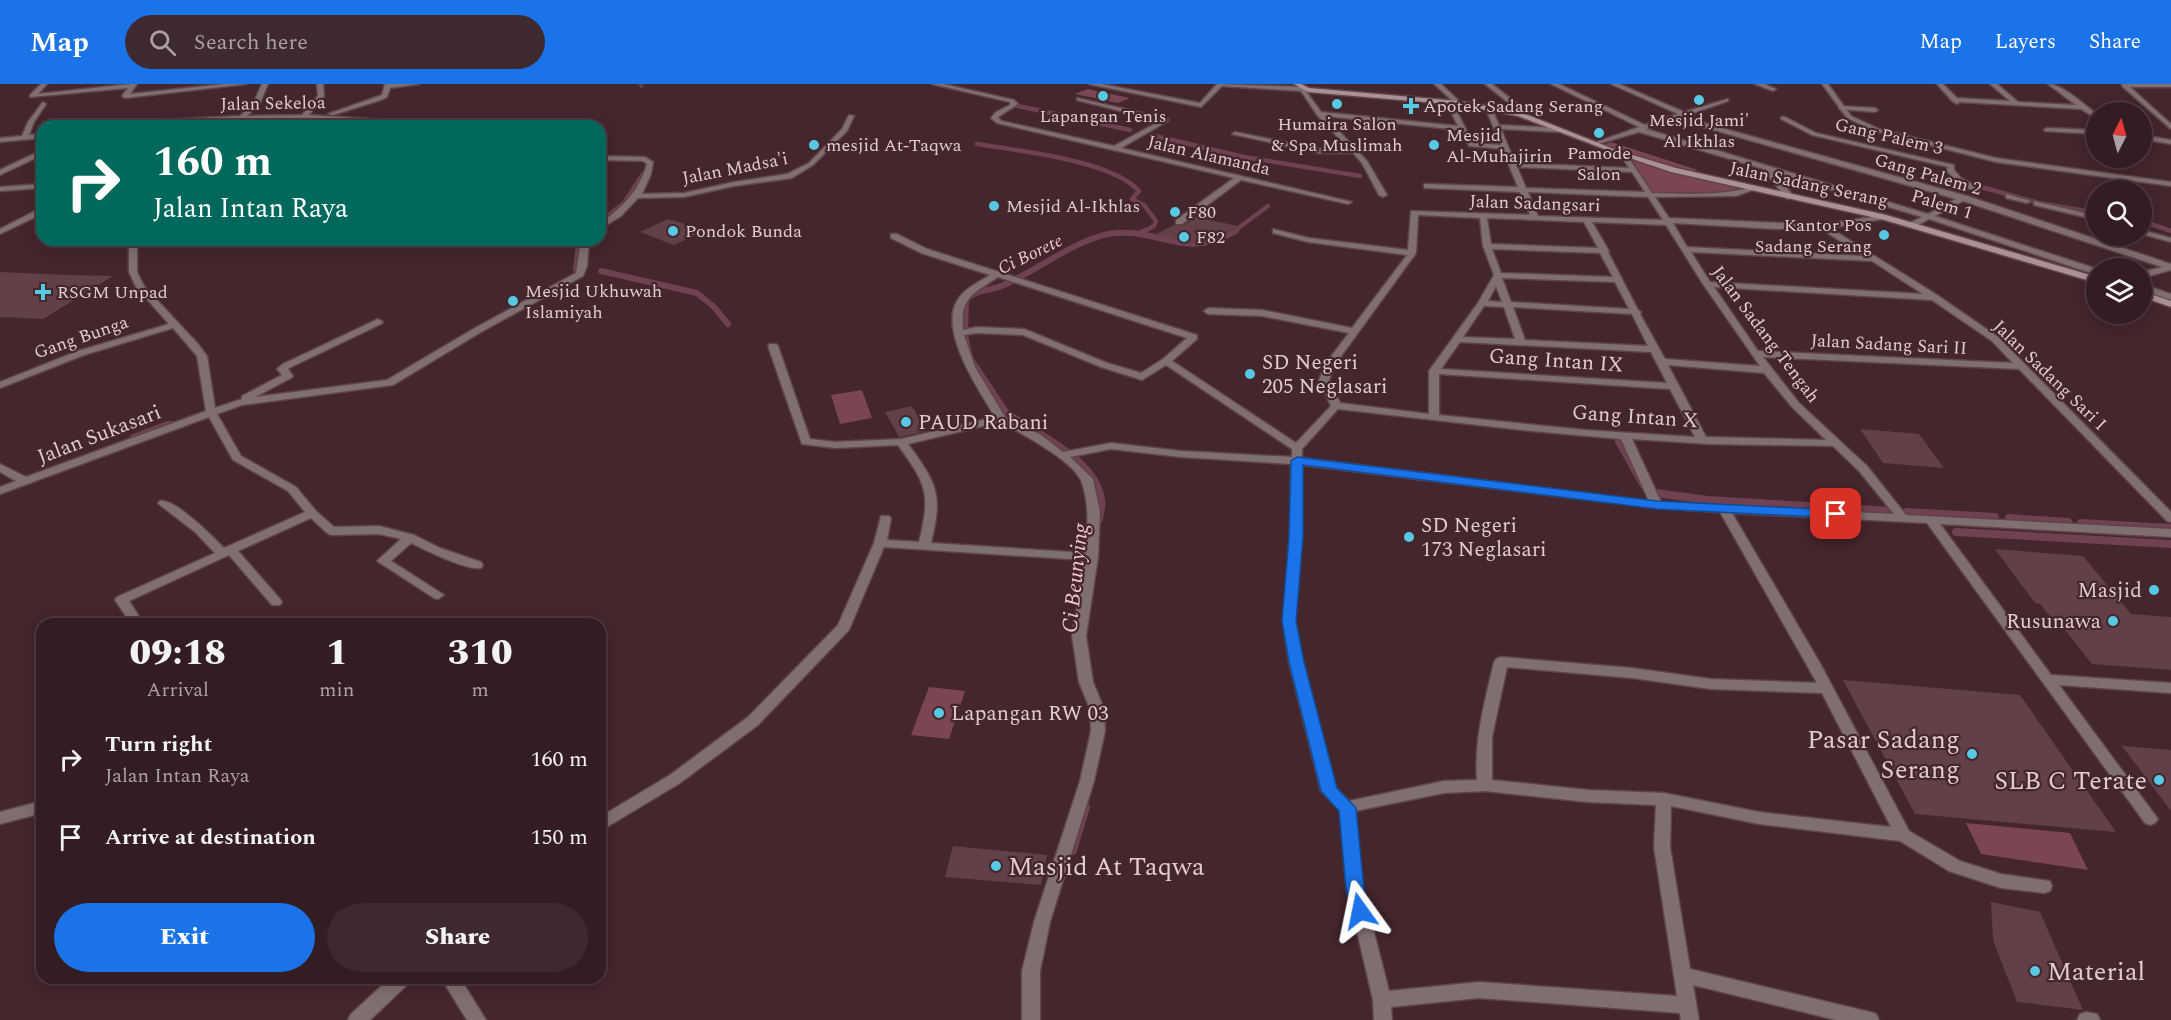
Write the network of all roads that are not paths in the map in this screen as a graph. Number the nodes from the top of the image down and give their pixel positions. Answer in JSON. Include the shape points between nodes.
{"nodes":[{"id":1,"x":44,"y":84,"type":"edge"},
{"id":2,"x":182,"y":84,"type":"edge"},
{"id":3,"x":243,"y":84,"type":"edge"},
{"id":4,"x":265,"y":84,"type":"edge"},
{"id":5,"x":320,"y":84,"type":"edge"},
{"id":6,"x":416,"y":84,"type":"edge"},
{"id":7,"x":935,"y":84,"type":"edge"},
{"id":8,"x":1092,"y":84,"type":"edge"},
{"id":9,"x":1220,"y":84,"type":"edge"},
{"id":10,"x":1297,"y":84,"type":"edge"},
{"id":11,"x":1437,"y":84,"type":"edge"},
{"id":12,"x":1488,"y":84,"type":"edge"},
{"id":13,"x":1554,"y":84,"type":"edge"},
{"id":14,"x":1614,"y":84,"type":"edge"},
{"id":15,"x":1758,"y":84,"type":"edge"},
{"id":16,"x":1825,"y":84,"type":"edge"},
{"id":17,"x":1940,"y":84,"type":"edge"},
{"id":18,"x":1993,"y":84,"type":"edge"},
{"id":19,"x":2051,"y":84,"type":"edge"},
{"id":20,"x":2124,"y":84,"type":"edge"},
{"id":21,"x":2157,"y":84,"type":"edge"},
{"id":22,"x":388,"y":85,"type":"edge"},
{"id":23,"x":2171,"y":85,"type":"edge"},
{"id":24,"x":132,"y":87,"type":"edge"},
{"id":25,"x":1303,"y":89,"type":"junction"},
{"id":26,"x":1773,"y":89,"type":"dead end"},
{"id":27,"x":167,"y":91,"type":"junction"},
{"id":28,"x":179,"y":91,"type":"junction"},
{"id":29,"x":1079,"y":99,"type":"dead end"},
{"id":30,"x":1723,"y":101,"type":"dead end"},
{"id":31,"x":1449,"y":102,"type":"junction"},
{"id":32,"x":1458,"y":103,"type":"junction"},
{"id":33,"x":2016,"y":103,"type":"junction"},
{"id":34,"x":43,"y":104,"type":"dead end"},
{"id":35,"x":1488,"y":107,"type":"junction"},
{"id":36,"x":2085,"y":107,"type":"joint"},
{"id":37,"x":1841,"y":108,"type":"junction"},
{"id":38,"x":1875,"y":110,"type":"dead end"},
{"id":39,"x":1319,"y":114,"type":"junction"},
{"id":40,"x":1520,"y":114,"type":"junction"},
{"id":41,"x":1683,"y":114,"type":"junction"},
{"id":42,"x":321,"y":116,"type":"junction"},
{"id":43,"x":851,"y":116,"type":"dead end"},
{"id":44,"x":306,"y":117,"type":"junction"},
{"id":45,"x":1674,"y":117,"type":"junction"},
{"id":46,"x":240,"y":118,"type":"junction"},
{"id":47,"x":1783,"y":118,"type":"dead end"},
{"id":48,"x":213,"y":119,"type":"joint"},
{"id":49,"x":200,"y":120,"type":"edge"},
{"id":50,"x":303,"y":120,"type":"edge"},
{"id":51,"x":362,"y":120,"type":"edge"},
{"id":52,"x":1496,"y":127,"type":"junction"},
{"id":53,"x":2171,"y":127,"type":"edge"},
{"id":54,"x":1461,"y":128,"type":"junction"},
{"id":55,"x":1641,"y":128,"type":"junction"},
{"id":56,"x":1560,"y":130,"type":"junction"},
{"id":57,"x":2047,"y":130,"type":"dead end"},
{"id":58,"x":2086,"y":132,"type":"edge"},
{"id":59,"x":1235,"y":134,"type":"dead end"},
{"id":60,"x":36,"y":137,"type":"edge"},
{"id":61,"x":24,"y":138,"type":"junction"},
{"id":62,"x":2152,"y":139,"type":"edge"},
{"id":63,"x":0,"y":141,"type":"edge"},
{"id":64,"x":2171,"y":142,"type":"edge"},
{"id":65,"x":1596,"y":144,"type":"junction"},
{"id":66,"x":1504,"y":147,"type":"junction"},
{"id":67,"x":1114,"y":148,"type":"junction"},
{"id":68,"x":1353,"y":151,"type":"junction"},
{"id":69,"x":36,"y":155,"type":"edge"},
{"id":70,"x":1624,"y":155,"type":"junction"},
{"id":71,"x":606,"y":158,"type":"edge"},
{"id":72,"x":1512,"y":165,"type":"junction"},
{"id":73,"x":1755,"y":166,"type":"junction"},
{"id":74,"x":1634,"y":170,"type":"junction"},
{"id":75,"x":0,"y":173,"type":"edge"},
{"id":76,"x":1238,"y":178,"type":"junction"},
{"id":77,"x":2171,"y":184,"type":"edge"},
{"id":78,"x":36,"y":186,"type":"edge"},
{"id":79,"x":1427,"y":186,"type":"dead end"},
{"id":80,"x":0,"y":189,"type":"edge"},
{"id":81,"x":1752,"y":189,"type":"junction"},
{"id":82,"x":1523,"y":190,"type":"junction"},
{"id":83,"x":1383,"y":195,"type":"dead end"},
{"id":84,"x":1649,"y":195,"type":"junction"},
{"id":85,"x":637,"y":196,"type":"junction"},
{"id":86,"x":2009,"y":196,"type":"dead end"},
{"id":87,"x":1790,"y":197,"type":"junction"},
{"id":88,"x":1963,"y":199,"type":"junction"},
{"id":89,"x":2027,"y":201,"type":"dead end"},
{"id":90,"x":1348,"y":202,"type":"dead end"},
{"id":91,"x":2037,"y":203,"type":"dead end"},
{"id":92,"x":36,"y":214,"type":"edge"},
{"id":93,"x":1483,"y":215,"type":"junction"},
{"id":94,"x":2086,"y":215,"type":"edge"},
{"id":95,"x":1883,"y":217,"type":"junction"},
{"id":96,"x":1930,"y":217,"type":"junction"},
{"id":97,"x":1535,"y":218,"type":"junction"},
{"id":98,"x":1587,"y":220,"type":"junction"},
{"id":99,"x":1668,"y":221,"type":"junction"},
{"id":100,"x":1179,"y":222,"type":"dead end"},
{"id":101,"x":606,"y":223,"type":"edge"},
{"id":102,"x":1912,"y":225,"type":"junction"},
{"id":103,"x":1823,"y":227,"type":"junction"},
{"id":104,"x":1276,"y":231,"type":"dead end"},
{"id":105,"x":0,"y":232,"type":"edge"},
{"id":106,"x":2152,"y":235,"type":"edge"},
{"id":107,"x":894,"y":236,"type":"dead end"},
{"id":108,"x":2171,"y":240,"type":"edge"},
{"id":109,"x":133,"y":246,"type":"edge"},
{"id":110,"x":583,"y":246,"type":"edge"},
{"id":111,"x":1487,"y":246,"type":"junction"},
{"id":112,"x":1686,"y":249,"type":"junction"},
{"id":113,"x":1605,"y":251,"type":"junction"},
{"id":114,"x":1412,"y":254,"type":"junction"},
{"id":115,"x":1875,"y":259,"type":"junction"},
{"id":116,"x":2171,"y":267,"type":"edge"},
{"id":117,"x":2086,"y":268,"type":"edge"},
{"id":118,"x":2152,"y":272,"type":"edge"},
{"id":119,"x":997,"y":274,"type":"junction"},
{"id":120,"x":1498,"y":275,"type":"junction"},
{"id":121,"x":2086,"y":277,"type":"edge"},
{"id":122,"x":1620,"y":280,"type":"junction"},
{"id":123,"x":1707,"y":284,"type":"junction"},
{"id":124,"x":2152,"y":290,"type":"edge"},
{"id":125,"x":1934,"y":297,"type":"junction"},
{"id":126,"x":2152,"y":297,"type":"edge"},
{"id":127,"x":2171,"y":297,"type":"edge"},
{"id":128,"x":1482,"y":303,"type":"junction"},
{"id":129,"x":2171,"y":304,"type":"edge"},
{"id":130,"x":1509,"y":305,"type":"junction"},
{"id":131,"x":1208,"y":310,"type":"dead end"},
{"id":132,"x":1637,"y":312,"type":"junction"},
{"id":133,"x":378,"y":322,"type":"dead end"},
{"id":134,"x":174,"y":325,"type":"junction"},
{"id":135,"x":1354,"y":331,"type":"junction"},
{"id":136,"x":960,"y":333,"type":"junction"},
{"id":137,"x":1457,"y":339,"type":"junction"},
{"id":138,"x":1521,"y":342,"type":"junction"},
{"id":139,"x":772,"y":346,"type":"dead end"},
{"id":140,"x":1656,"y":349,"type":"junction"},
{"id":141,"x":1756,"y":354,"type":"junction"},
{"id":142,"x":1166,"y":361,"type":"junction"},
{"id":143,"x":1663,"y":362,"type":"junction"},
{"id":144,"x":2021,"y":366,"type":"junction"},
{"id":145,"x":1768,"y":370,"type":"junction"},
{"id":146,"x":1434,"y":371,"type":"junction"},
{"id":147,"x":0,"y":385,"type":"edge"},
{"id":148,"x":1675,"y":386,"type":"junction"},
{"id":149,"x":240,"y":402,"type":"junction"},
{"id":150,"x":1336,"y":406,"type":"junction"},
{"id":151,"x":211,"y":412,"type":"junction"},
{"id":152,"x":1434,"y":418,"type":"junction"},
{"id":153,"x":1001,"y":419,"type":"junction"},
{"id":154,"x":1625,"y":436,"type":"junction"},
{"id":155,"x":1702,"y":440,"type":"junction"},
{"id":156,"x":901,"y":442,"type":"junction"},
{"id":157,"x":1835,"y":443,"type":"junction"},
{"id":158,"x":1297,"y":454,"type":"junction"},
{"id":159,"x":1060,"y":456,"type":"junction"},
{"id":160,"x":0,"y":467,"type":"edge"},
{"id":161,"x":26,"y":482,"type":"junction"},
{"id":162,"x":0,"y":491,"type":"edge"},
{"id":163,"x":164,"y":503,"type":"dead end"},
{"id":164,"x":1657,"y":505,"type":"junction"},
{"id":165,"x":1724,"y":509,"type":"junction"},
{"id":166,"x":312,"y":513,"type":"junction"},
{"id":167,"x":1902,"y":517,"type":"junction"},
{"id":168,"x":885,"y":518,"type":"dead end"},
{"id":169,"x":1930,"y":519,"type":"junction"},
{"id":170,"x":2171,"y":519,"type":"edge"},
{"id":171,"x":2171,"y":532,"type":"edge"},
{"id":172,"x":410,"y":538,"type":"junction"},
{"id":173,"x":880,"y":543,"type":"junction"},
{"id":174,"x":924,"y":546,"type":"junction"},
{"id":175,"x":226,"y":551,"type":"junction"},
{"id":176,"x":1092,"y":557,"type":"junction"},
{"id":177,"x":477,"y":565,"type":"dead end"},
{"id":178,"x":438,"y":595,"type":"dead end"},
{"id":179,"x":276,"y":602,"type":"dead end"},
{"id":180,"x":134,"y":618,"type":"edge"},
{"id":181,"x":2046,"y":679,"type":"junction"},
{"id":182,"x":1825,"y":688,"type":"junction"},
{"id":183,"x":2171,"y":688,"type":"edge"},
{"id":184,"x":1485,"y":785,"type":"junction"},
{"id":185,"x":1664,"y":800,"type":"junction"},
{"id":186,"x":1347,"y":808,"type":"junction"},
{"id":187,"x":36,"y":809,"type":"edge"},
{"id":188,"x":0,"y":818,"type":"edge"},
{"id":189,"x":2150,"y":819,"type":"dead end"},
{"id":190,"x":606,"y":821,"type":"edge"},
{"id":191,"x":1903,"y":835,"type":"junction"},
{"id":192,"x":2044,"y":886,"type":"dead end"},
{"id":193,"x":1683,"y":975,"type":"junction"},
{"id":194,"x":396,"y":984,"type":"edge"},
{"id":195,"x":454,"y":984,"type":"edge"},
{"id":196,"x":1382,"y":1000,"type":"junction"},
{"id":197,"x":1689,"y":1013,"type":"edge"},
{"id":198,"x":357,"y":1020,"type":"edge"},
{"id":199,"x":477,"y":1020,"type":"edge"},
{"id":200,"x":1031,"y":1020,"type":"edge"},
{"id":201,"x":1383,"y":1020,"type":"edge"},
{"id":202,"x":1870,"y":1020,"type":"edge"},
{"id":203,"x":2086,"y":1020,"type":"edge"},
{"id":204,"x":2091,"y":1020,"type":"edge"}],
"edges":[{"from":1,"to":24,"type":"street","via":[[32,96]]},
{"from":2,"to":27,"type":"street"},
{"from":3,"to":28,"type":"street"},
{"from":4,"to":46,"type":"street","via":[[257,103]]},
{"from":5,"to":44,"type":"street","via":[[321,96]]},
{"from":6,"to":22,"type":"street"},
{"from":7,"to":67,"type":"street","name":"Jalan Alamanda","via":[[1012,101],[1015,104],[994,118],[999,122]]},
{"from":8,"to":9,"type":"street","via":[[1201,105]]},
{"from":9,"to":25,"type":"street"},
{"from":10,"to":25,"type":"main road"},
{"from":11,"to":32,"type":"street"},
{"from":12,"to":40,"type":"street","via":[[1518,107]]},
{"from":13,"to":55,"type":"street","name":"Palem 1"},
{"from":14,"to":41,"type":"street"},
{"from":15,"to":26,"type":"street"},
{"from":16,"to":37,"type":"street"},
{"from":17,"to":33,"type":"street","via":[[1955,101]]},
{"from":18,"to":33,"type":"street"},
{"from":19,"to":36,"type":"street"},
{"from":20,"to":21,"type":"street"},
{"from":20,"to":53,"type":"street"},
{"from":21,"to":23,"type":"street"},
{"from":22,"to":42,"type":"street","via":[[385,96],[379,99]]},
{"from":24,"to":27,"type":"street"},
{"from":24,"to":28,"type":"street","via":[[126,97]]},
{"from":25,"to":31,"type":"main road","name":"Jalan Sadang Serang"},
{"from":25,"to":39,"type":"street"},
{"from":27,"to":28,"type":"street"},
{"from":29,"to":67,"type":"street","via":[[1166,120]]},
{"from":30,"to":41,"type":"street"},
{"from":31,"to":32,"type":"main road","name":"Jalan Sadang Serang"},
{"from":31,"to":54,"type":"street"},
{"from":32,"to":35,"type":"main road","name":"Jalan Sadang Serang"},
{"from":33,"to":36,"type":"street"},
{"from":34,"to":61,"type":"street"},
{"from":35,"to":40,"type":"main road","name":"Jalan Sadang Serang"},
{"from":35,"to":52,"type":"street"},
{"from":37,"to":38,"type":"street"},
{"from":37,"to":77,"type":"street","via":[[1865,126],[1966,154]]},
{"from":39,"to":54,"type":"street"},
{"from":39,"to":68,"type":"street"},
{"from":40,"to":56,"type":"main road","name":"Jalan Sadang Serang"},
{"from":41,"to":45,"type":"street"},
{"from":42,"to":44,"type":"street","name":"Jalan Sekeloa"},
{"from":42,"to":51,"type":"street","name":"Jalan Sekeloa"},
{"from":43,"to":85,"type":"street","name":"Jalan Madsa'i","via":[[845,130],[810,164],[789,176],[684,195]]},
{"from":44,"to":46,"type":"street","name":"Jalan Sekeloa"},
{"from":44,"to":50,"type":"street"},
{"from":45,"to":55,"type":"street"},
{"from":45,"to":88,"type":"street","name":"Gang Palem 2"},
{"from":46,"to":48,"type":"street","name":"Jalan Sekeloa"},
{"from":47,"to":88,"type":"street","name":"Gang Palem 3","via":[[1814,134],[1951,169],[1958,180],[1977,189]]},
{"from":48,"to":49,"type":"street","name":"Jalan Sekeloa"},
{"from":52,"to":56,"type":"street"},
{"from":52,"to":66,"type":"street"},
{"from":54,"to":66,"type":"street","via":[[1471,145]]},
{"from":55,"to":65,"type":"street"},
{"from":55,"to":73,"type":"street","name":"Palem 1"},
{"from":56,"to":65,"type":"main road","name":"Jalan Sadang Serang"},
{"from":57,"to":58,"type":"street"},
{"from":59,"to":68,"type":"street","via":[[1318,152]]},
{"from":60,"to":61,"type":"street"},
{"from":61,"to":63,"type":"street"},
{"from":62,"to":64,"type":"street"},
{"from":65,"to":70,"type":"main road","name":"Jalan Sadang Serang"},
{"from":66,"to":72,"type":"street"},
{"from":67,"to":76,"type":"street","name":"Jalan Alamanda"},
{"from":68,"to":83,"type":"street","via":[[1371,171]]},
{"from":69,"to":75,"type":"street"},
{"from":70,"to":74,"type":"street","name":"Jalan Sadang Tengah"},
{"from":70,"to":81,"type":"main road","name":"Jalan Sadang Serang"},
{"from":71,"to":85,"type":"street","via":[[645,159],[651,163],[649,177]]},
{"from":72,"to":74,"type":"street"},
{"from":72,"to":82,"type":"street"},
{"from":73,"to":87,"type":"street","via":[[1772,176]]},
{"from":73,"to":96,"type":"street","name":"Palem 1"},
{"from":74,"to":84,"type":"street","name":"Jalan Sadang Tengah"},
{"from":76,"to":90,"type":"street","name":"Jalan Alamanda"},
{"from":76,"to":100,"type":"street"},
{"from":78,"to":80,"type":"street"},
{"from":79,"to":82,"type":"street"},
{"from":81,"to":84,"type":"street","via":[[1711,196]]},
{"from":81,"to":87,"type":"main road","name":"Jalan Sadang Serang"},
{"from":82,"to":84,"type":"street"},
{"from":82,"to":97,"type":"street"},
{"from":84,"to":99,"type":"street","name":"Jalan Sadang Tengah"},
{"from":85,"to":101,"type":"street"},
{"from":86,"to":89,"type":"street"},
{"from":87,"to":95,"type":"main road","name":"Jalan Sadang Serang"},
{"from":88,"to":96,"type":"street"},
{"from":88,"to":116,"type":"street","name":"Gang Palem 2"},
{"from":91,"to":94,"type":"street"},
{"from":92,"to":105,"type":"street"},
{"from":93,"to":97,"type":"street","name":"Jalan Sadangsari"},
{"from":93,"to":111,"type":"street"},
{"from":93,"to":114,"type":"street","name":"Jalan Sadangsari","via":[[1414,213]]},
{"from":95,"to":102,"type":"main road","name":"Jalan Sadang Serang"},
{"from":95,"to":103,"type":"street"},
{"from":96,"to":102,"type":"street"},
{"from":96,"to":117,"type":"street","name":"Palem 1"},
{"from":97,"to":98,"type":"street","name":"Jalan Sadangsari"},
{"from":98,"to":99,"type":"street","name":"Jalan Sadangsari"},
{"from":98,"to":113,"type":"street"},
{"from":99,"to":103,"type":"street","name":"Jalan Sadangsari"},
{"from":99,"to":112,"type":"street","name":"Jalan Sadang Tengah"},
{"from":102,"to":121,"type":"main road","name":"Jalan Sadang Serang"},
{"from":103,"to":115,"type":"street","name":"Jalan Sadang Sari I"},
{"from":104,"to":114,"type":"street","via":[[1308,240]]},
{"from":106,"to":108,"type":"street"},
{"from":107,"to":119,"type":"street","via":[[924,251]]},
{"from":109,"to":134,"type":"street","via":[[134,272],[140,287]]},
{"from":110,"to":149,"type":"street","via":[[584,268],[580,274],[390,383]]},
{"from":111,"to":113,"type":"street"},
{"from":111,"to":120,"type":"street"},
{"from":112,"to":115,"type":"street"},
{"from":112,"to":123,"type":"street","name":"Jalan Sadang Tengah"},
{"from":113,"to":122,"type":"street"},
{"from":114,"to":135,"type":"street"},
{"from":115,"to":125,"type":"street","name":"Jalan Sadang Sari I"},
{"from":116,"to":118,"type":"street"},
{"from":119,"to":136,"type":"street","via":[[961,301],[957,313]]},
{"from":119,"to":142,"type":"street","via":[[1193,336]]},
{"from":120,"to":122,"type":"street"},
{"from":120,"to":128,"type":"street"},
{"from":120,"to":130,"type":"street"},
{"from":122,"to":132,"type":"street"},
{"from":123,"to":125,"type":"street"},
{"from":123,"to":141,"type":"street","name":"Jalan Sadang Tengah"},
{"from":124,"to":127,"type":"street"},
{"from":125,"to":144,"type":"street","name":"Jalan Sadang Sari I","via":[[1995,339]]},
{"from":126,"to":129,"type":"main road"},
{"from":128,"to":130,"type":"street"},
{"from":128,"to":137,"type":"street"},
{"from":130,"to":132,"type":"street"},
{"from":130,"to":138,"type":"street"},
{"from":131,"to":135,"type":"street","via":[[1262,313]]},
{"from":132,"to":140,"type":"street"},
{"from":133,"to":149,"type":"street","via":[[286,366],[282,369],[288,376]]},
{"from":134,"to":147,"type":"street","name":"Gang Bunga","via":[[91,349]]},
{"from":134,"to":151,"type":"street","via":[[202,356]]},
{"from":135,"to":150,"type":"street","via":[[1324,380]]},
{"from":136,"to":142,"type":"street","via":[[1024,332],[1104,366],[1139,376]]},
{"from":136,"to":153,"type":"street","via":[[970,367]]},
{"from":137,"to":138,"type":"street"},
{"from":137,"to":146,"type":"street"},
{"from":138,"to":140,"type":"street"},
{"from":139,"to":156,"type":"street","via":[[806,441],[835,445]]},
{"from":140,"to":143,"type":"street"},
{"from":141,"to":144,"type":"street","name":"Jalan Sadang Sari II"},
{"from":141,"to":145,"type":"street","name":"Jalan Sadang Tengah"},
{"from":142,"to":158,"type":"street"},
{"from":143,"to":145,"type":"street"},
{"from":143,"to":148,"type":"street"},
{"from":144,"to":170,"type":"street","name":"Jalan Sadang Sari I"},
{"from":145,"to":157,"type":"street","name":"Jalan Sadang Tengah","via":[[1802,412]]},
{"from":146,"to":148,"type":"street","name":"Gang Intan IX"},
{"from":146,"to":152,"type":"street"},
{"from":148,"to":155,"type":"street"},
{"from":149,"to":151,"type":"street","name":"Jalan Sukasari"},
{"from":150,"to":152,"type":"street","name":"Gang Intan X"},
{"from":150,"to":158,"type":"street"},
{"from":151,"to":161,"type":"street","name":"Jalan Sukasari"},
{"from":151,"to":166,"type":"street","via":[[237,459],[292,489]]},
{"from":152,"to":154,"type":"street","name":"Gang Intan X"},
{"from":153,"to":156,"type":"street"},
{"from":153,"to":159,"type":"street","via":[[1037,437]]},
{"from":154,"to":155,"type":"street","name":"Gang Intan X"},
{"from":154,"to":164,"type":"street"},
{"from":155,"to":157,"type":"street","name":"Gang Intan X"},
{"from":156,"to":174,"type":"street","via":[[932,486],[932,515]]},
{"from":157,"to":167,"type":"street","name":"Jalan Sadang Tengah","via":[[1879,486]]},
{"from":158,"to":159,"type":"street","via":[[1151,452],[1111,447]]},
{"from":158,"to":164,"type":"street"},
{"from":158,"to":186,"type":"street","via":[[1289,621],[1329,791]]},
{"from":159,"to":176,"type":"street","via":[[1087,479],[1092,491]]},
{"from":160,"to":161,"type":"street"},
{"from":161,"to":162,"type":"street","name":"Jalan Sukasari"},
{"from":163,"to":175,"type":"street"},
{"from":164,"to":165,"type":"street"},
{"from":165,"to":167,"type":"street"},
{"from":165,"to":182,"type":"street"},
{"from":166,"to":172,"type":"street","via":[[331,531],[379,530]]},
{"from":166,"to":175,"type":"street"},
{"from":167,"to":169,"type":"street"},
{"from":168,"to":173,"type":"street"},
{"from":169,"to":171,"type":"street"},
{"from":169,"to":181,"type":"street"},
{"from":172,"to":177,"type":"street"},
{"from":172,"to":178,"type":"street","via":[[383,561]]},
{"from":173,"to":174,"type":"street"},
{"from":173,"to":190,"type":"street","via":[[844,627],[753,721],[675,779]]},
{"from":174,"to":176,"type":"street"},
{"from":175,"to":179,"type":"street"},
{"from":175,"to":180,"type":"street","via":[[121,600]]},
{"from":176,"to":200,"type":"street","via":[[1079,636],[1086,682],[1097,709],[1098,731],[1087,781],[1042,922],[1031,972]]},
{"from":181,"to":183,"type":"street"},
{"from":181,"to":189,"type":"street"},
{"from":182,"to":184,"type":"street","via":[[1711,684],[1501,662],[1485,724]]},
{"from":182,"to":191,"type":"street"},
{"from":184,"to":185,"type":"street"},
{"from":184,"to":186,"type":"street","via":[[1444,788]]},
{"from":185,"to":191,"type":"street","via":[[1759,818]]},
{"from":185,"to":193,"type":"street","via":[[1662,847]]},
{"from":186,"to":196,"type":"street","via":[[1355,889]]},
{"from":187,"to":188,"type":"street"},
{"from":191,"to":192,"type":"street","via":[[1955,866],[2001,881]]},
{"from":193,"to":197,"type":"street"},
{"from":193,"to":202,"type":"street"},
{"from":194,"to":198,"type":"street"},
{"from":195,"to":199,"type":"street"},
{"from":196,"to":197,"type":"street","via":[[1479,990]]},
{"from":196,"to":201,"type":"street"},
{"from":203,"to":204,"type":"street"}]}
